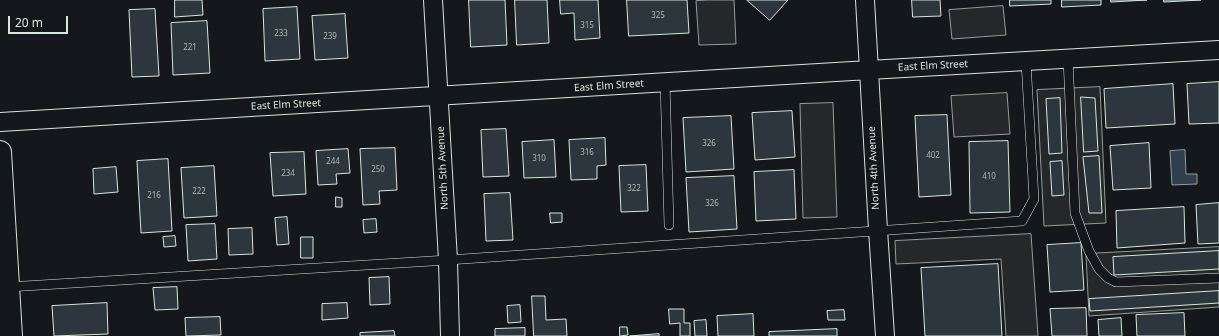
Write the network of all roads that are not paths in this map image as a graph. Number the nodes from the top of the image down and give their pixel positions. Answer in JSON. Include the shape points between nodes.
{"nodes":[{"id":1,"x":433,"y":0,"type":"edge"},
{"id":2,"x":865,"y":0,"type":"edge"},
{"id":3,"x":1219,"y":50,"type":"edge"},
{"id":4,"x":1068,"y":59,"type":"junction"},
{"id":5,"x":1026,"y":62,"type":"junction"},
{"id":6,"x":869,"y":70,"type":"junction"},
{"id":7,"x":665,"y":82,"type":"junction"},
{"id":8,"x":438,"y":96,"type":"junction"},
{"id":9,"x":0,"y":122,"type":"edge"},
{"id":10,"x":0,"y":152,"type":"edge"},
{"id":11,"x":669,"y":225,"type":"dead end"},
{"id":12,"x":878,"y":230,"type":"junction"},
{"id":13,"x":448,"y":260,"type":"junction"},
{"id":14,"x":1219,"y":278,"type":"edge"},
{"id":15,"x":8,"y":287,"type":"junction"},
{"id":16,"x":11,"y":336,"type":"edge"},
{"id":17,"x":450,"y":336,"type":"edge"},
{"id":18,"x":885,"y":336,"type":"edge"}],
"edges":[{"from":1,"to":8,"type":"street","name":"North 5th Avenue"},
{"from":2,"to":6,"type":"street","name":"North 4th Avenue"},
{"from":3,"to":4,"type":"street","name":"East Elm Street"},
{"from":4,"to":5,"type":"street","name":"East Elm Street"},
{"from":4,"to":14,"type":"lane","via":[[1075,213],[1089,251],[1099,269],[1116,282]]},
{"from":5,"to":6,"type":"street","name":"East Elm Street"},
{"from":5,"to":12,"type":"lane","via":[[1034,199],[1022,221]]},
{"from":6,"to":7,"type":"street","name":"East Elm Street"},
{"from":6,"to":12,"type":"street","name":"North 4th Avenue"},
{"from":7,"to":8,"type":"street","name":"East Elm Street"},
{"from":7,"to":11,"type":"lane"},
{"from":8,"to":9,"type":"street","name":"East Elm Street"},
{"from":8,"to":13,"type":"street","name":"North 5th Avenue"},
{"from":10,"to":15,"type":"street"},
{"from":12,"to":13,"type":"lane"},
{"from":12,"to":18,"type":"street","name":"North 4th Avenue"},
{"from":13,"to":15,"type":"lane"},
{"from":13,"to":17,"type":"street","name":"North 5th Avenue"},
{"from":15,"to":16,"type":"street"}]}
